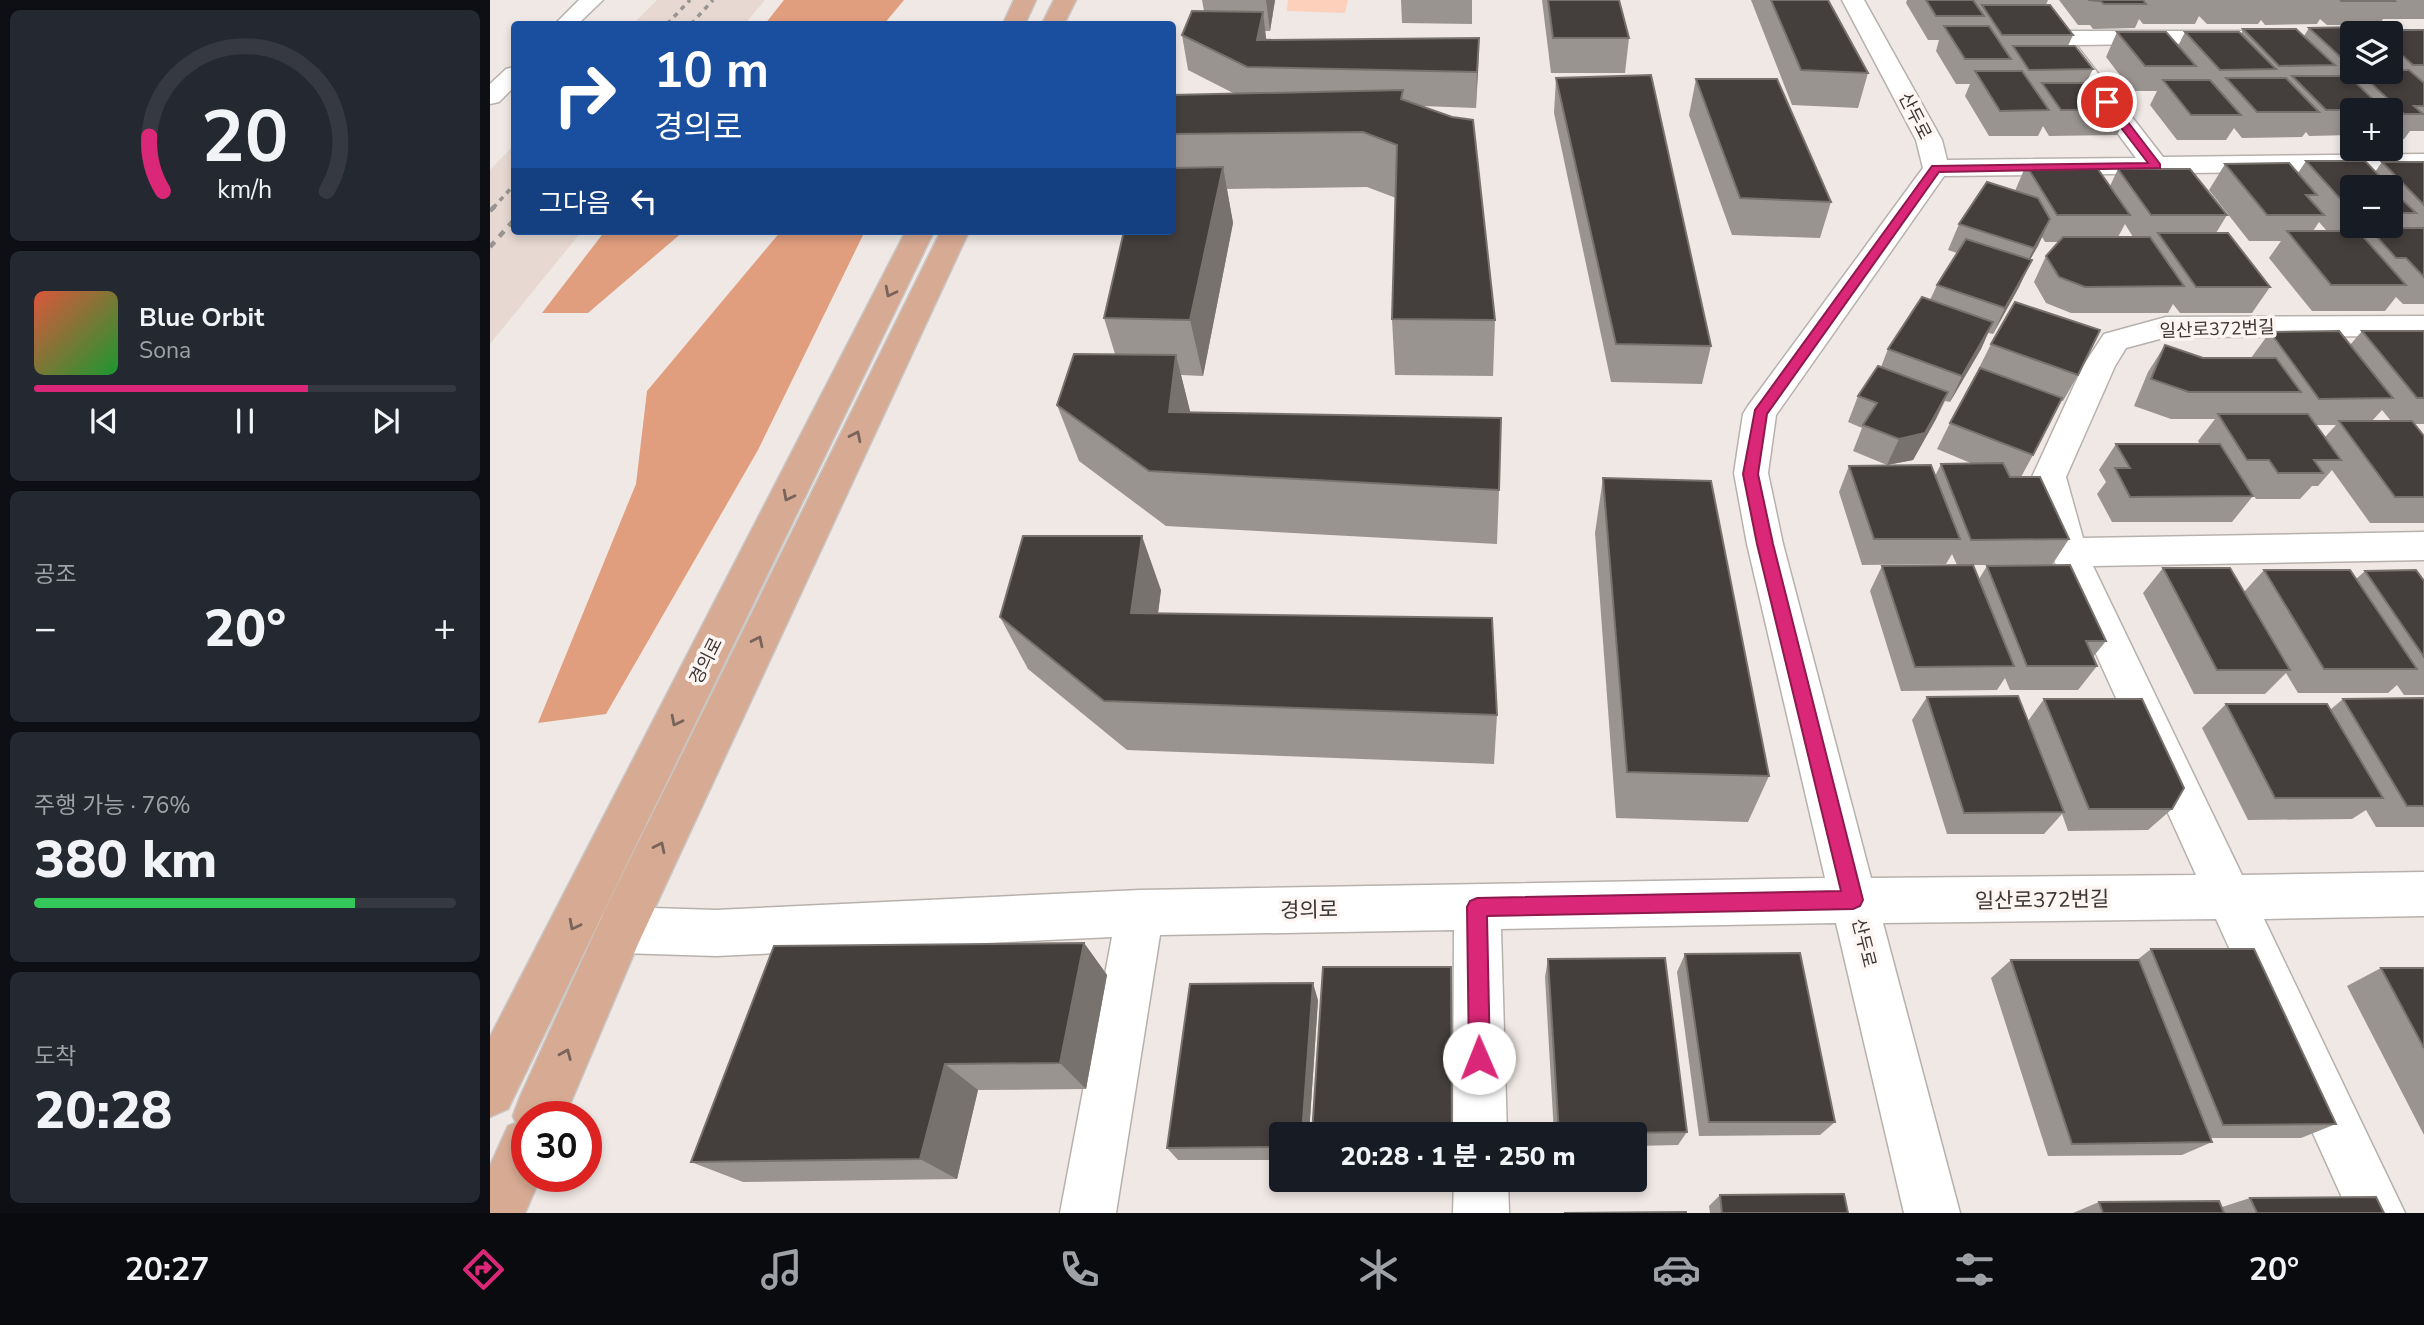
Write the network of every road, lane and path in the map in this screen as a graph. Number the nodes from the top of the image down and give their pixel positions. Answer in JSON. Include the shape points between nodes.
{"nodes":[{"id":1,"x":592,"y":0,"type":"edge"},
{"id":2,"x":1025,"y":0,"type":"edge"},
{"id":3,"x":1065,"y":0,"type":"edge"},
{"id":4,"x":1853,"y":0,"type":"edge"},
{"id":5,"x":2031,"y":0,"type":"edge"},
{"id":6,"x":569,"y":21,"type":"edge"},
{"id":7,"x":1015,"y":21,"type":"edge"},
{"id":8,"x":1055,"y":21,"type":"edge"},
{"id":9,"x":2254,"y":36,"type":"edge"},
{"id":10,"x":2058,"y":38,"type":"junction"},
{"id":11,"x":511,"y":77,"type":"edge"},
{"id":12,"x":490,"y":97,"type":"edge"},
{"id":13,"x":2424,"y":162,"type":"edge"},
{"id":14,"x":2156,"y":166,"type":"junction"},
{"id":15,"x":1936,"y":169,"type":"junction"},
{"id":16,"x":918,"y":235,"type":"edge"},
{"id":17,"x":953,"y":235,"type":"edge"},
{"id":18,"x":2424,"y":326,"type":"edge"},
{"id":19,"x":2424,"y":546,"type":"edge"},
{"id":20,"x":2068,"y":552,"type":"junction"},
{"id":21,"x":2424,"y":894,"type":"edge"},
{"id":22,"x":2231,"y":898,"type":"junction"},
{"id":23,"x":1853,"y":900,"type":"junction"},
{"id":24,"x":1477,"y":907,"type":"junction"},
{"id":25,"x":1140,"y":913,"type":"junction"},
{"id":26,"x":620,"y":930,"type":"junction"},
{"id":27,"x":490,"y":1091,"type":"edge"},
{"id":28,"x":546,"y":1101,"type":"edge"},
{"id":29,"x":1480,"y":1122,"type":"edge"},
{"id":30,"x":511,"y":1181,"type":"edge"},
{"id":31,"x":1481,"y":1192,"type":"edge"},
{"id":32,"x":497,"y":1213,"type":"edge"},
{"id":33,"x":1088,"y":1213,"type":"edge"},
{"id":34,"x":1481,"y":1213,"type":"edge"},
{"id":35,"x":1932,"y":1213,"type":"edge"},
{"id":36,"x":2377,"y":1213,"type":"edge"}],
"edges":[{"from":1,"to":6,"type":"street"},
{"from":2,"to":7,"type":"main road"},
{"from":3,"to":8,"type":"main road"},
{"from":4,"to":15,"type":"street","name":"산두로","via":[[1929,140]]},
{"from":5,"to":10,"type":"street"},
{"from":9,"to":10,"type":"street"},
{"from":10,"to":14,"type":"street"},
{"from":11,"to":12,"type":"street"},
{"from":13,"to":14,"type":"street"},
{"from":14,"to":15,"type":"street"},
{"from":15,"to":23,"type":"street","name":"산두로","via":[[1760,414],[1751,474]]},
{"from":16,"to":27,"type":"main road","name":"경의로","one_way":true},
{"from":26,"to":17,"type":"main road","one_way":true},
{"from":18,"to":20,"type":"street","name":"일산로372번길","via":[[2166,327],[2115,341],[2049,477]]},
{"from":19,"to":20,"type":"street"},
{"from":20,"to":22,"type":"street","name":"일산로372번길"},
{"from":21,"to":22,"type":"street","name":"일산로372번길"},
{"from":22,"to":23,"type":"street","name":"일산로372번길"},
{"from":22,"to":36,"type":"street","name":"일산로372번길"},
{"from":23,"to":24,"type":"street","name":"경의로"},
{"from":23,"to":35,"type":"street","name":"산두로"},
{"from":24,"to":25,"type":"street","name":"경의로"},
{"from":24,"to":29,"type":"street"},
{"from":25,"to":26,"type":"street","name":"경의로","via":[[716,933]]},
{"from":25,"to":33,"type":"street"},
{"from":28,"to":26,"type":"main road","one_way":true},
{"from":30,"to":32,"type":"main road"},
{"from":31,"to":34,"type":"street"}]}
